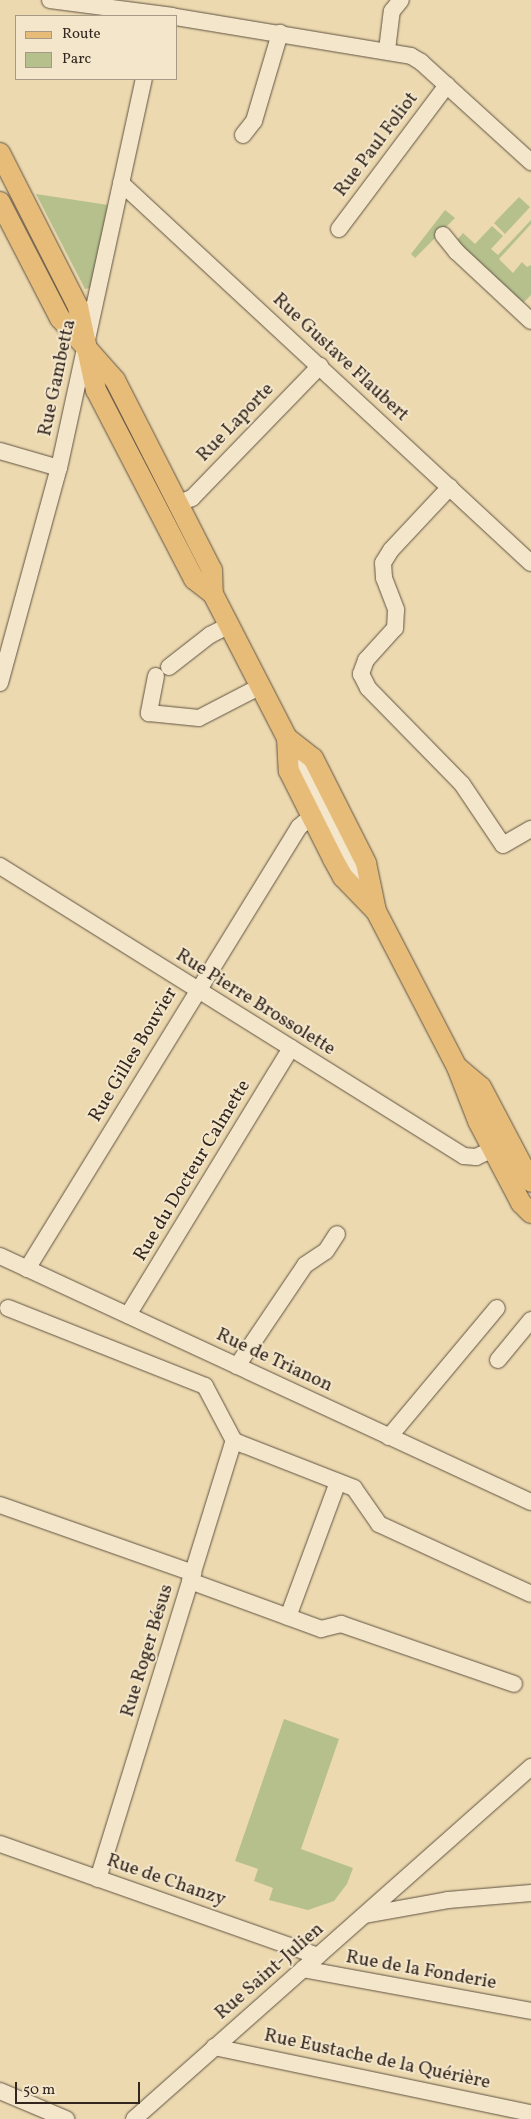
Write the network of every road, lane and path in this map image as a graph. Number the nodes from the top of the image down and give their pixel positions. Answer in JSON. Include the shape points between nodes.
{"nodes":[{"id":1,"x":50,"y":0,"type":"edge"},
{"id":2,"x":401,"y":0,"type":"edge"},
{"id":3,"x":157,"y":10,"type":"edge"},
{"id":4,"x":172,"y":15,"type":"edge"},
{"id":5,"x":178,"y":16,"type":"edge"},
{"id":6,"x":280,"y":33,"type":"junction"},
{"id":7,"x":387,"y":50,"type":"junction"},
{"id":8,"x":144,"y":80,"type":"edge"},
{"id":9,"x":447,"y":85,"type":"junction"},
{"id":10,"x":243,"y":135,"type":"dead end"},
{"id":11,"x":0,"y":153,"type":"edge"},
{"id":12,"x":531,"y":162,"type":"edge"},
{"id":13,"x":121,"y":183,"type":"junction"},
{"id":14,"x":0,"y":202,"type":"edge"},
{"id":15,"x":339,"y":229,"type":"dead end"},
{"id":16,"x":443,"y":235,"type":"dead end"},
{"id":17,"x":531,"y":321,"type":"edge"},
{"id":18,"x":87,"y":347,"type":"junction"},
{"id":19,"x":320,"y":366,"type":"junction"},
{"id":20,"x":0,"y":451,"type":"edge"},
{"id":21,"x":59,"y":468,"type":"junction"},
{"id":22,"x":450,"y":487,"type":"junction"},
{"id":23,"x":179,"y":503,"type":"junction"},
{"id":24,"x":531,"y":563,"type":"edge"},
{"id":25,"x":213,"y":594,"type":"junction"},
{"id":26,"x":230,"y":625,"type":"junction"},
{"id":27,"x":0,"y":683,"type":"edge"},
{"id":28,"x":260,"y":686,"type":"junction"},
{"id":29,"x":287,"y":738,"type":"junction"},
{"id":30,"x":312,"y":816,"type":"junction"},
{"id":31,"x":531,"y":829,"type":"edge"},
{"id":32,"x":0,"y":866,"type":"edge"},
{"id":33,"x":376,"y":911,"type":"junction"},
{"id":34,"x":197,"y":990,"type":"junction"},
{"id":35,"x":291,"y":1048,"type":"junction"},
{"id":36,"x":457,"y":1067,"type":"junction"},
{"id":37,"x":493,"y":1149,"type":"junction"},
{"id":38,"x":531,"y":1182,"type":"edge"},
{"id":39,"x":530,"y":1209,"type":"edge"},
{"id":40,"x":337,"y":1234,"type":"dead end"},
{"id":41,"x":0,"y":1256,"type":"edge"},
{"id":42,"x":27,"y":1269,"type":"junction"},
{"id":43,"x":8,"y":1308,"type":"dead end"},
{"id":44,"x":497,"y":1308,"type":"dead end"},
{"id":45,"x":128,"y":1315,"type":"junction"},
{"id":46,"x":531,"y":1320,"type":"edge"},
{"id":47,"x":498,"y":1360,"type":"dead end"},
{"id":48,"x":237,"y":1366,"type":"junction"},
{"id":49,"x":388,"y":1437,"type":"junction"},
{"id":50,"x":234,"y":1442,"type":"junction"},
{"id":51,"x":338,"y":1482,"type":"junction"},
{"id":52,"x":531,"y":1502,"type":"edge"},
{"id":53,"x":0,"y":1505,"type":"edge"},
{"id":54,"x":191,"y":1577,"type":"junction"},
{"id":55,"x":531,"y":1594,"type":"edge"},
{"id":56,"x":288,"y":1617,"type":"junction"},
{"id":57,"x":514,"y":1684,"type":"dead end"},
{"id":58,"x":531,"y":1768,"type":"edge"},
{"id":59,"x":0,"y":1844,"type":"edge"},
{"id":60,"x":98,"y":1878,"type":"junction"},
{"id":61,"x":531,"y":1893,"type":"edge"},
{"id":62,"x":365,"y":1915,"type":"junction"},
{"id":63,"x":318,"y":1956,"type":"junction"},
{"id":64,"x":303,"y":1969,"type":"junction"},
{"id":65,"x":531,"y":2012,"type":"edge"},
{"id":66,"x":214,"y":2048,"type":"junction"},
{"id":67,"x":0,"y":2091,"type":"edge"},
{"id":68,"x":531,"y":2113,"type":"edge"},
{"id":69,"x":66,"y":2119,"type":"edge"},
{"id":70,"x":134,"y":2119,"type":"edge"}],
"edges":[{"from":1,"to":3,"type":"street","name":"Rue Paul Foliot"},
{"from":2,"to":7,"type":"street","via":[[392,11]]},
{"from":3,"to":4,"type":"street","name":"Rue Paul Foliot"},
{"from":5,"to":6,"type":"street","name":"Rue Paul Foliot"},
{"from":6,"to":7,"type":"street","name":"Rue Paul Foliot"},
{"from":6,"to":10,"type":"street","via":[[254,121]]},
{"from":7,"to":9,"type":"street","name":"Rue Paul Foliot","via":[[422,62]]},
{"from":8,"to":13,"type":"street","name":"Rue Gambetta"},
{"from":9,"to":12,"type":"street","name":"Rue Paul Foliot"},
{"from":9,"to":15,"type":"street","name":"Rue Paul Foliot"},
{"from":11,"to":18,"type":"main road","via":[[78,307]]},
{"from":13,"to":18,"type":"street","name":"Rue Gambetta"},
{"from":13,"to":19,"type":"street","name":"Rue Gustave Flaubert"},
{"from":14,"to":18,"type":"main road","via":[[60,318]]},
{"from":16,"to":17,"type":"street"},
{"from":18,"to":21,"type":"street","name":"Rue Gambetta"},
{"from":18,"to":23,"type":"main road","via":[[115,380]]},
{"from":18,"to":25,"type":"main road","via":[[96,390],[107,412],[194,579]]},
{"from":19,"to":22,"type":"street","name":"Rue Gustave Flaubert"},
{"from":19,"to":23,"type":"street","name":"Rue Laporte","via":[[192,498]]},
{"from":20,"to":21,"type":"street"},
{"from":21,"to":27,"type":"street","name":"Rue Gambetta"},
{"from":22,"to":24,"type":"street","name":"Rue Gustave Flaubert"},
{"from":22,"to":31,"type":"street","via":[[391,550],[383,563],[384,578],[396,610],[395,628],[366,660],[361,674],[368,688],[462,784],[503,845]]},
{"from":23,"to":25,"type":"main road","via":[[212,570]]},
{"from":25,"to":26,"type":"main road"},
{"from":26,"to":28,"type":"main road"},
{"from":26,"to":28,"type":"street","via":[[210,635],[163,672],[149,712],[198,718]]},
{"from":28,"to":29,"type":"main road"},
{"from":29,"to":30,"type":"main road","via":[[289,770]]},
{"from":29,"to":33,"type":"main road","via":[[313,758],[366,864]]},
{"from":30,"to":33,"type":"main road","via":[[343,877]]},
{"from":30,"to":34,"type":"street","name":"Rue Gilles Bouvier","via":[[299,827]]},
{"from":32,"to":34,"type":"street","name":"Rue Pierre Brossolette"},
{"from":33,"to":36,"type":"main road"},
{"from":34,"to":35,"type":"street","name":"Rue Pierre Brossolette"},
{"from":34,"to":42,"type":"street","name":"Rue Gilles Bouvier"},
{"from":35,"to":37,"type":"street","name":"Rue Pierre Brossolette","via":[[464,1156],[476,1157]]},
{"from":35,"to":45,"type":"street","name":"Rue du Docteur Calmette"},
{"from":36,"to":37,"type":"main road","via":[[466,1095]]},
{"from":36,"to":38,"type":"main road","via":[[481,1087]]},
{"from":37,"to":39,"type":"main road","via":[[521,1203]]},
{"from":40,"to":48,"type":"street","via":[[326,1251],[305,1265]]},
{"from":41,"to":42,"type":"street","name":"Rue de Trianon"},
{"from":42,"to":45,"type":"street","name":"Rue de Trianon"},
{"from":43,"to":50,"type":"street","via":[[205,1386]]},
{"from":44,"to":49,"type":"street"},
{"from":45,"to":48,"type":"street","name":"Rue de Trianon"},
{"from":46,"to":47,"type":"street"},
{"from":48,"to":49,"type":"street","name":"Rue de Trianon"},
{"from":49,"to":52,"type":"street","name":"Rue de Trianon"},
{"from":50,"to":51,"type":"street"},
{"from":50,"to":54,"type":"street"},
{"from":51,"to":55,"type":"street","via":[[354,1488],[380,1524]]},
{"from":51,"to":56,"type":"street"},
{"from":53,"to":54,"type":"street","name":"Rue Roger Bésus"},
{"from":54,"to":56,"type":"street"},
{"from":54,"to":60,"type":"street","name":"Rue Roger Bésus"},
{"from":56,"to":57,"type":"street","via":[[322,1629],[341,1624]]},
{"from":58,"to":62,"type":"street","name":"Rue Saint-Julien"},
{"from":59,"to":60,"type":"street","name":"Rue de Chanzy"},
{"from":60,"to":63,"type":"street","name":"Rue de Chanzy"},
{"from":61,"to":62,"type":"street","via":[[448,1900]]},
{"from":62,"to":63,"type":"street","name":"Rue Saint-Julien"},
{"from":63,"to":64,"type":"street","name":"Rue Saint-Julien"},
{"from":64,"to":65,"type":"street","name":"Rue de la Fonderie"},
{"from":64,"to":66,"type":"street","name":"Rue Saint-Julien"},
{"from":66,"to":68,"type":"street","name":"Rue Eustache de la Quérière"},
{"from":66,"to":70,"type":"street","name":"Rue Saint-Julien"},
{"from":67,"to":69,"type":"street"}]}
